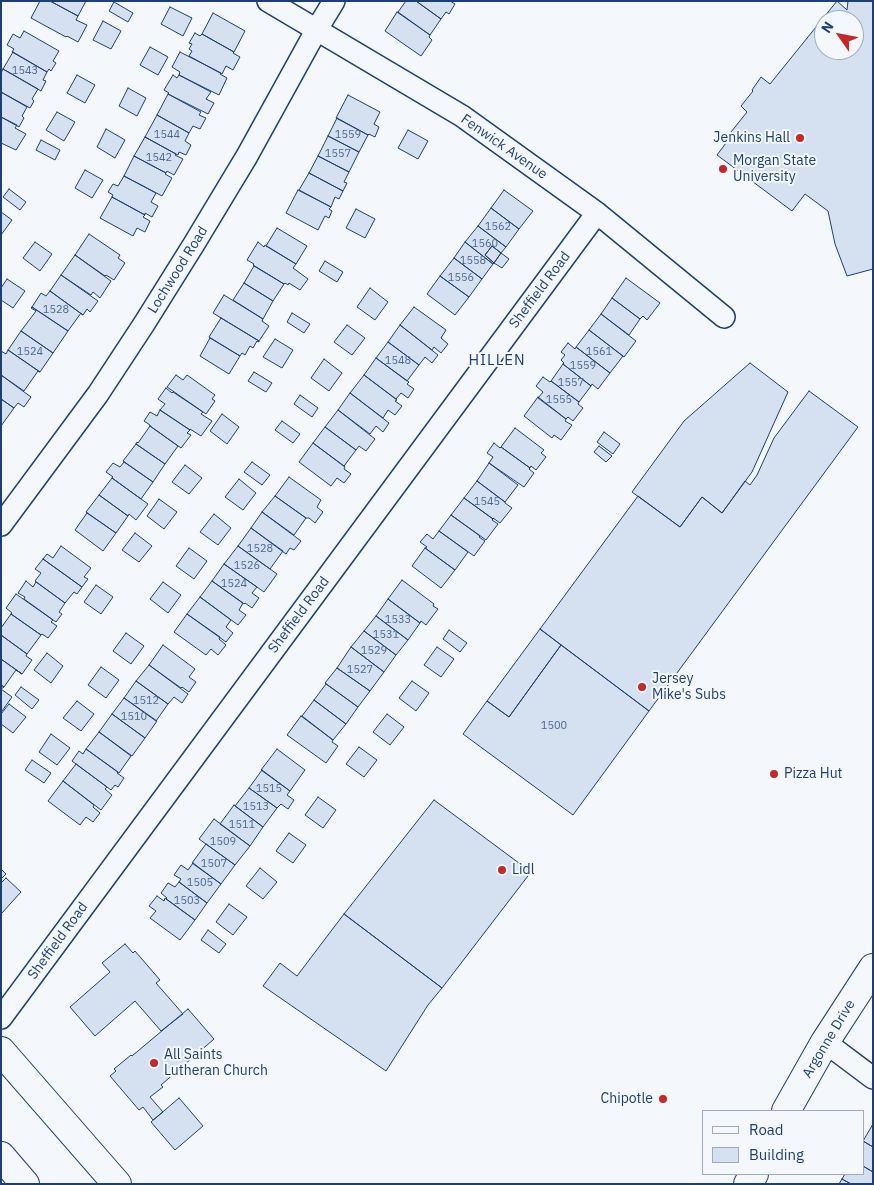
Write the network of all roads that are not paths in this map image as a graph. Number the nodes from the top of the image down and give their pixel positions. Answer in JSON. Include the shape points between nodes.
{"nodes":[{"id":1,"x":268,"y":1,"type":"edge"},
{"id":2,"x":334,"y":1,"type":"edge"},
{"id":3,"x":316,"y":29,"type":"junction"},
{"id":4,"x":597,"y":213,"type":"junction"},
{"id":5,"x":724,"y":317,"type":"dead end"},
{"id":6,"x":1,"y":525,"type":"edge"},
{"id":7,"x":873,"y":968,"type":"edge"},
{"id":8,"x":1,"y":1018,"type":"edge"},
{"id":9,"x":825,"y":1042,"type":"junction"},
{"id":10,"x":1,"y":1051,"type":"edge"},
{"id":11,"x":873,"y":1078,"type":"edge"},
{"id":12,"x":787,"y":1110,"type":"edge"},
{"id":13,"x":1,"y":1156,"type":"edge"},
{"id":14,"x":25,"y":1184,"type":"edge"},
{"id":15,"x":117,"y":1184,"type":"edge"}],
"edges":[{"from":1,"to":3,"type":"street","name":"Fenwick Avenue"},
{"from":2,"to":3,"type":"street","name":"Lochwood Road"},
{"from":3,"to":4,"type":"street","name":"Fenwick Avenue","via":[[462,116]]},
{"from":3,"to":6,"type":"street","name":"Lochwood Road","via":[[247,156],[144,324],[98,394]]},
{"from":4,"to":5,"type":"street","name":"Fenwick Avenue"},
{"from":4,"to":8,"type":"street","name":"Sheffield Road"},
{"from":7,"to":9,"type":"main road","name":"Argonne Drive"},
{"from":9,"to":11,"type":"street"},
{"from":9,"to":12,"type":"main road","name":"Argonne Drive"},
{"from":10,"to":15,"type":"main road"},
{"from":13,"to":14,"type":"main road"}]}
